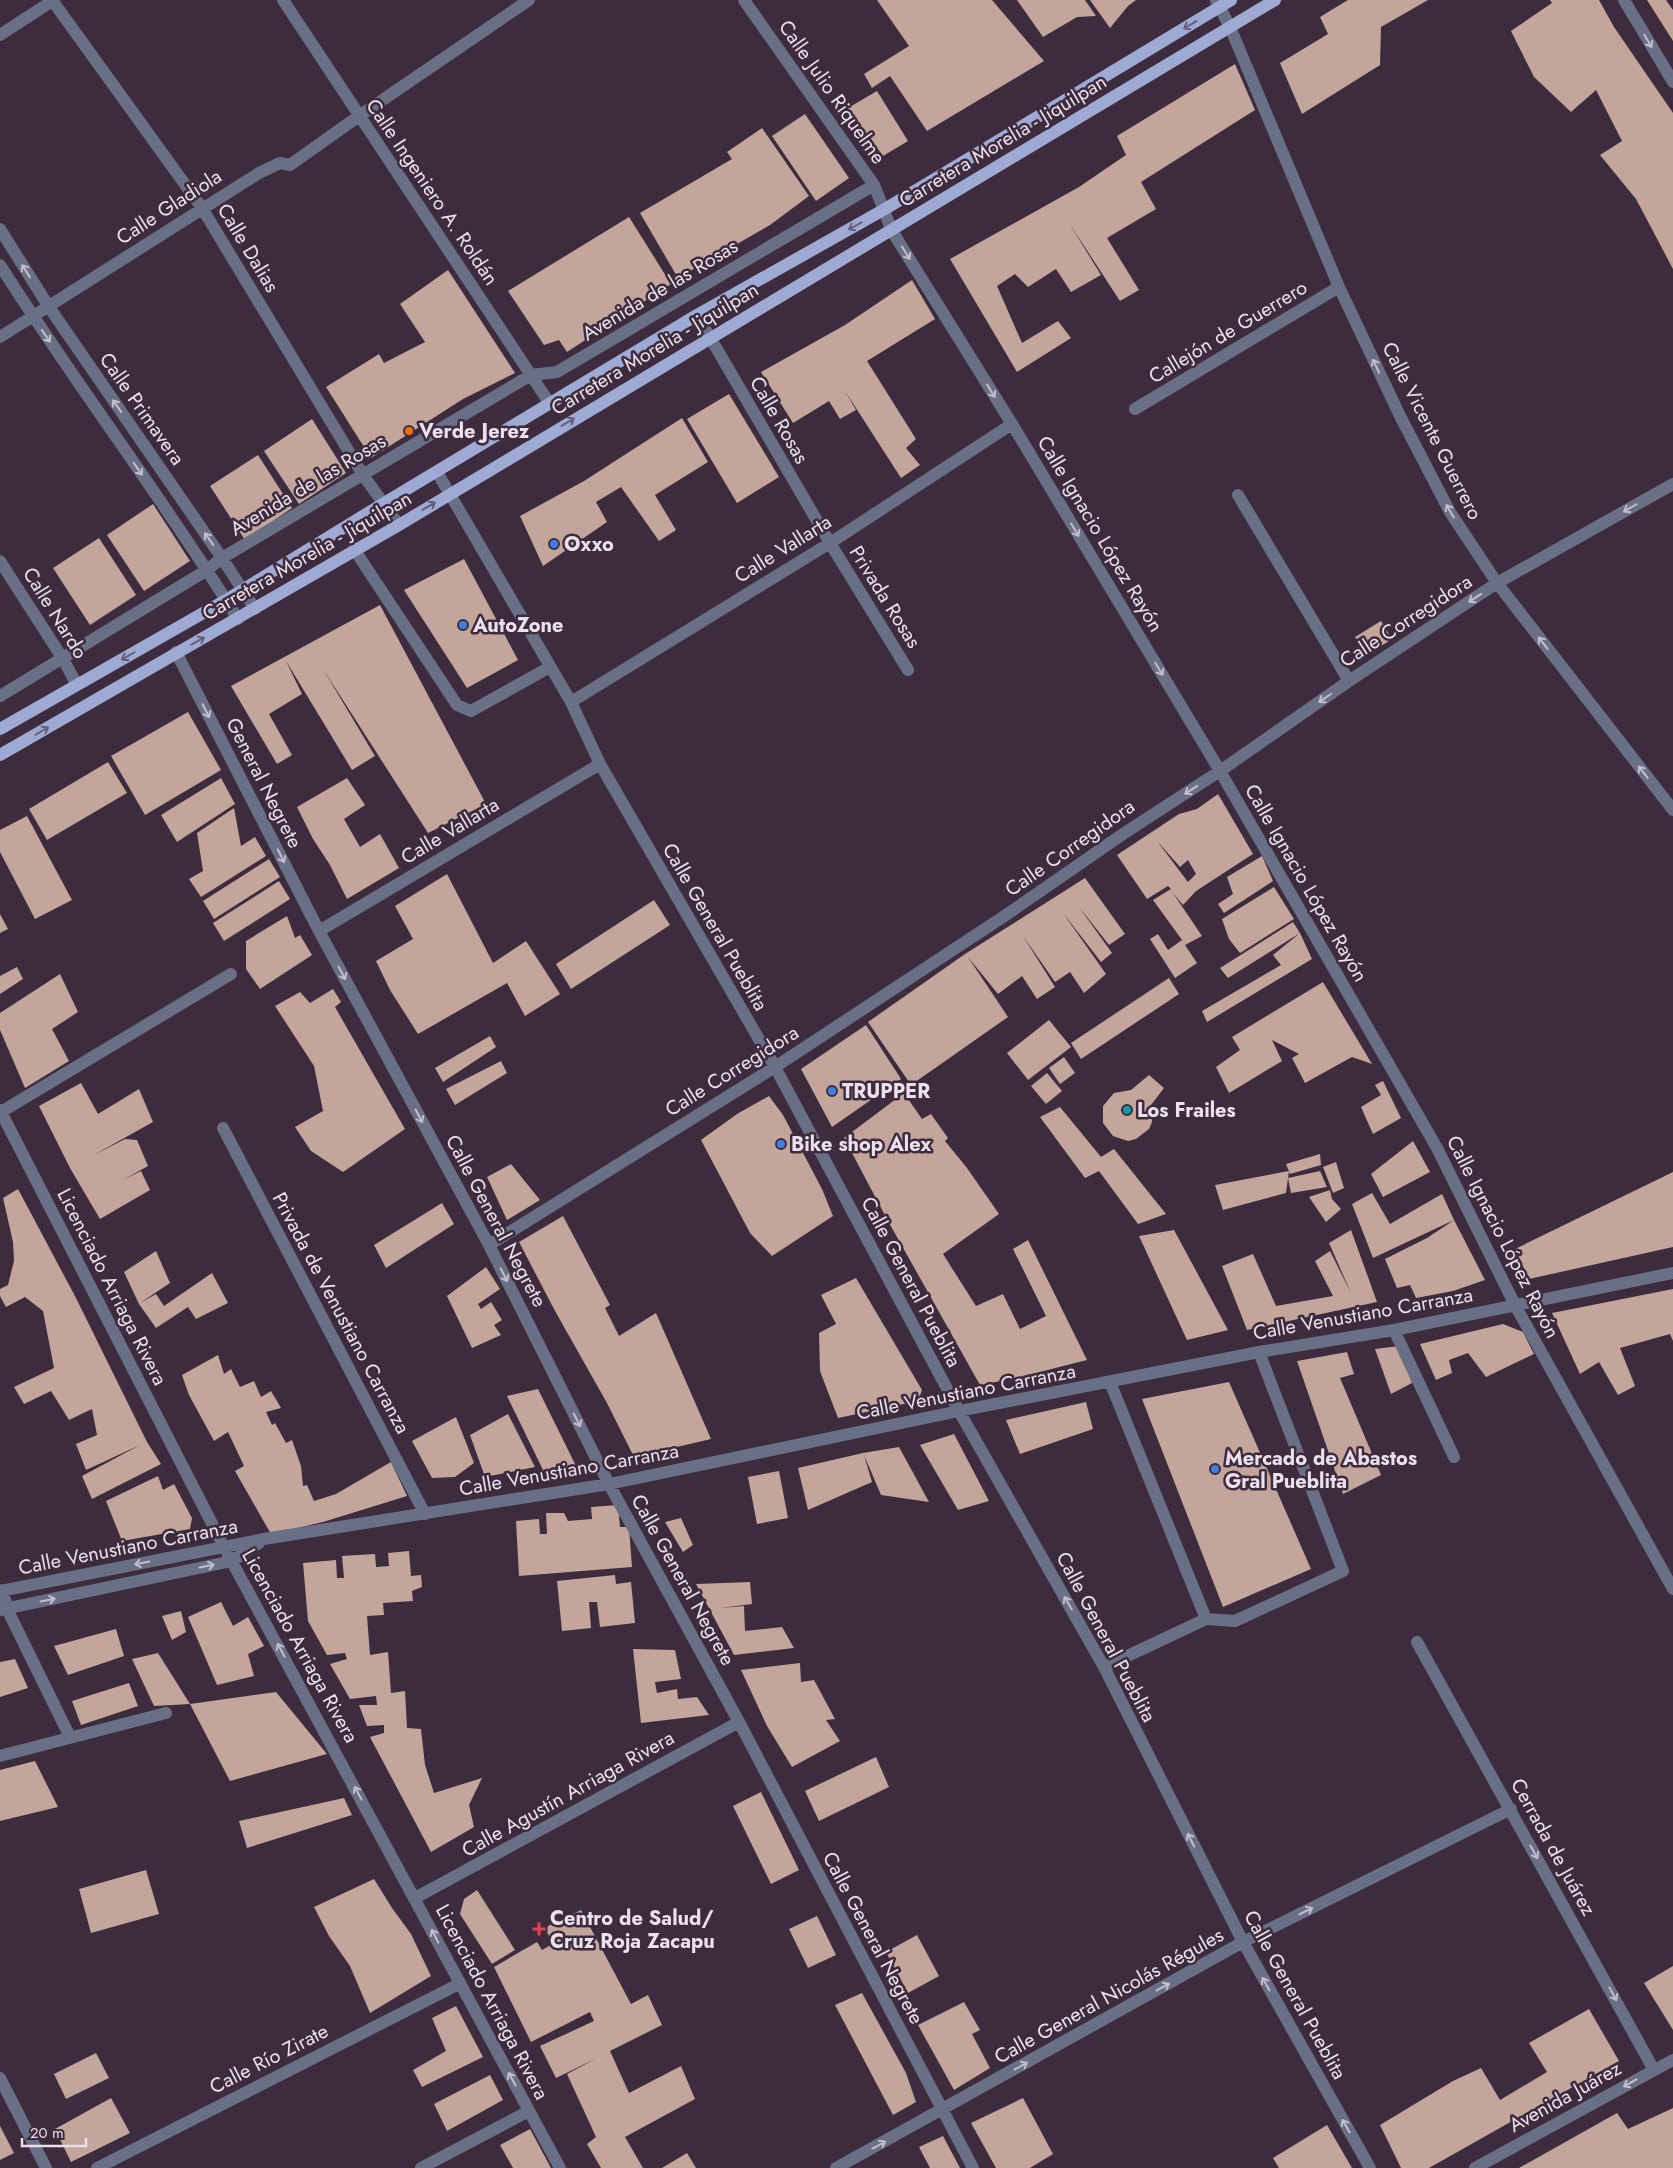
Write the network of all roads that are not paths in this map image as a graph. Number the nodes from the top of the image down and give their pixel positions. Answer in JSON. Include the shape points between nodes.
{"nodes":[{"id":1,"x":53,"y":0,"type":"edge"},
{"id":2,"x":283,"y":0,"type":"edge"},
{"id":3,"x":529,"y":0,"type":"edge"},
{"id":4,"x":744,"y":0,"type":"edge"},
{"id":5,"x":1275,"y":0,"type":"edge"},
{"id":6,"x":1624,"y":0,"type":"edge"},
{"id":7,"x":1223,"y":2,"type":"edge"},
{"id":8,"x":1230,"y":27,"type":"junction"},
{"id":9,"x":0,"y":35,"type":"edge"},
{"id":10,"x":1673,"y":82,"type":"edge"},
{"id":11,"x":359,"y":116,"type":"junction"},
{"id":12,"x":874,"y":185,"type":"junction"},
{"id":13,"x":202,"y":208,"type":"junction"},
{"id":14,"x":885,"y":209,"type":"junction"},
{"id":15,"x":0,"y":229,"type":"edge"},
{"id":16,"x":892,"y":230,"type":"junction"},
{"id":17,"x":0,"y":265,"type":"edge"},
{"id":18,"x":1339,"y":287,"type":"junction"},
{"id":19,"x":49,"y":307,"type":"junction"},
{"id":20,"x":697,"y":315,"type":"junction"},
{"id":21,"x":32,"y":316,"type":"junction"},
{"id":22,"x":0,"y":337,"type":"edge"},
{"id":23,"x":709,"y":338,"type":"junction"},
{"id":24,"x":531,"y":375,"type":"junction"},
{"id":25,"x":550,"y":404,"type":"junction"},
{"id":26,"x":1135,"y":409,"type":"dead end"},
{"id":27,"x":1012,"y":424,"type":"junction"},
{"id":28,"x":437,"y":472,"type":"junction"},
{"id":29,"x":363,"y":475,"type":"junction"},
{"id":30,"x":1673,"y":484,"type":"edge"},
{"id":31,"x":450,"y":494,"type":"junction"},
{"id":32,"x":1238,"y":494,"type":"dead end"},
{"id":33,"x":384,"y":503,"type":"junction"},
{"id":34,"x":399,"y":525,"type":"junction"},
{"id":35,"x":830,"y":543,"type":"junction"},
{"id":36,"x":354,"y":549,"type":"junction"},
{"id":37,"x":222,"y":558,"type":"junction"},
{"id":38,"x":0,"y":561,"type":"edge"},
{"id":39,"x":207,"y":570,"type":"junction"},
{"id":40,"x":1497,"y":583,"type":"junction"},
{"id":41,"x":243,"y":590,"type":"junction"},
{"id":42,"x":226,"y":600,"type":"junction"},
{"id":43,"x":255,"y":609,"type":"junction"},
{"id":44,"x":238,"y":619,"type":"junction"},
{"id":45,"x":176,"y":652,"type":"junction"},
{"id":46,"x":63,"y":658,"type":"junction"},
{"id":47,"x":550,"y":666,"type":"junction"},
{"id":48,"x":908,"y":670,"type":"dead end"},
{"id":49,"x":1348,"y":681,"type":"junction"},
{"id":50,"x":77,"y":685,"type":"junction"},
{"id":51,"x":0,"y":696,"type":"edge"},
{"id":52,"x":571,"y":702,"type":"junction"},
{"id":53,"x":0,"y":729,"type":"edge"},
{"id":54,"x":0,"y":755,"type":"edge"},
{"id":55,"x":600,"y":764,"type":"junction"},
{"id":56,"x":1220,"y":771,"type":"junction"},
{"id":57,"x":1673,"y":810,"type":"edge"},
{"id":58,"x":319,"y":931,"type":"junction"},
{"id":59,"x":231,"y":974,"type":"dead end"},
{"id":60,"x":775,"y":1067,"type":"junction"},
{"id":61,"x":0,"y":1111,"type":"edge"},
{"id":62,"x":223,"y":1128,"type":"dead end"},
{"id":63,"x":489,"y":1245,"type":"junction"},
{"id":64,"x":1673,"y":1273,"type":"edge"},
{"id":65,"x":1515,"y":1305,"type":"junction"},
{"id":66,"x":1394,"y":1330,"type":"junction"},
{"id":67,"x":1259,"y":1352,"type":"junction"},
{"id":68,"x":1110,"y":1382,"type":"junction"},
{"id":69,"x":959,"y":1411,"type":"junction"},
{"id":70,"x":1454,"y":1458,"type":"dead end"},
{"id":71,"x":609,"y":1484,"type":"junction"},
{"id":72,"x":425,"y":1514,"type":"junction"},
{"id":73,"x":264,"y":1539,"type":"junction"},
{"id":74,"x":224,"y":1547,"type":"junction"},
{"id":75,"x":232,"y":1561,"type":"junction"},
{"id":76,"x":1673,"y":1588,"type":"edge"},
{"id":77,"x":1,"y":1590,"type":"edge"},
{"id":78,"x":4,"y":1610,"type":"edge"},
{"id":79,"x":1206,"y":1620,"type":"junction"},
{"id":80,"x":1417,"y":1642,"type":"dead end"},
{"id":81,"x":1104,"y":1667,"type":"junction"},
{"id":82,"x":166,"y":1713,"type":"dead end"},
{"id":83,"x":739,"y":1722,"type":"junction"},
{"id":84,"x":70,"y":1736,"type":"junction"},
{"id":85,"x":0,"y":1756,"type":"edge"},
{"id":86,"x":1511,"y":1809,"type":"junction"},
{"id":87,"x":415,"y":1898,"type":"junction"},
{"id":88,"x":1243,"y":1942,"type":"junction"},
{"id":89,"x":459,"y":1984,"type":"junction"},
{"id":90,"x":1672,"y":2062,"type":"edge"},
{"id":91,"x":1654,"y":2070,"type":"junction"},
{"id":92,"x":0,"y":2078,"type":"edge"},
{"id":93,"x":942,"y":2110,"type":"junction"},
{"id":94,"x":530,"y":2111,"type":"junction"},
{"id":95,"x":46,"y":2168,"type":"edge"},
{"id":96,"x":97,"y":2168,"type":"edge"},
{"id":97,"x":421,"y":2168,"type":"edge"},
{"id":98,"x":560,"y":2168,"type":"edge"},
{"id":99,"x":836,"y":2168,"type":"edge"},
{"id":100,"x":973,"y":2168,"type":"edge"},
{"id":101,"x":1370,"y":2168,"type":"edge"},
{"id":102,"x":1475,"y":2168,"type":"edge"}],
"edges":[{"from":1,"to":9,"type":"street"},
{"from":1,"to":13,"type":"street","name":"Calle Dalias"},
{"from":2,"to":11,"type":"street","name":"Calle Ingeniero A. Roldán"},
{"from":3,"to":11,"type":"street","name":"Calle Gladiola"},
{"from":4,"to":12,"type":"street","name":"Calle Julio Riquelme"},
{"from":5,"to":8,"type":"main road","name":"Carretera Morelia - Jiquilpan"},
{"from":6,"to":10,"type":"street","one_way":true},
{"from":7,"to":8,"type":"street","name":"Calle Vicente Guerrero"},
{"from":7,"to":14,"type":"main road","name":"Carretera Morelia - Jiquilpan","one_way":true},
{"from":8,"to":16,"type":"main road","name":"Carretera Morelia - Jiquilpan"},
{"from":8,"to":18,"type":"street","name":"Calle Vicente Guerrero"},
{"from":11,"to":13,"type":"street","name":"Calle Gladiola","via":[[290,165],[280,163],[259,173]]},
{"from":11,"to":24,"type":"street","name":"Calle Ingeniero A. Roldán"},
{"from":12,"to":14,"type":"street","name":"Calle Julio Riquelme"},
{"from":12,"to":24,"type":"street","name":"Avenida de las Rosas","via":[[557,372]]},
{"from":13,"to":19,"type":"street","name":"Calle Gladiola"},
{"from":13,"to":29,"type":"street","name":"Calle Dalias"},
{"from":14,"to":16,"type":"street","name":"Calle Ignacio López Rayón"},
{"from":14,"to":20,"type":"main road","name":"Carretera Morelia - Jiquilpan","one_way":true},
{"from":19,"to":15,"type":"street","name":"Calle Primavera","one_way":true},
{"from":16,"to":23,"type":"main road","name":"Carretera Morelia - Jiquilpan"},
{"from":16,"to":27,"type":"street","name":"Calle Ignacio López Rayón","one_way":true},
{"from":17,"to":21,"type":"street","name":"Calle Primavera"},
{"from":18,"to":26,"type":"street","name":"Callejón de Guerrero"},
{"from":40,"to":18,"type":"street","name":"Calle Vicente Guerrero","one_way":true,"via":[[1450,512]]},
{"from":19,"to":21,"type":"street","name":"Calle Gladiola"},
{"from":37,"to":19,"type":"street","name":"Calle Primavera","one_way":true},
{"from":20,"to":23,"type":"street","name":"Calle Rosas"},
{"from":20,"to":25,"type":"main road","name":"Carretera Morelia - Jiquilpan"},
{"from":21,"to":22,"type":"street","name":"Calle Gladiola"},
{"from":21,"to":39,"type":"street","name":"Calle Primavera","one_way":true},
{"from":31,"to":23,"type":"main road","name":"Carretera Morelia - Jiquilpan","one_way":true},
{"from":23,"to":35,"type":"street","name":"Calle Rosas"},
{"from":24,"to":25,"type":"street","name":"Calle Ingeniero A. Roldán"},
{"from":24,"to":29,"type":"street","name":"Avenida de las Rosas"},
{"from":25,"to":28,"type":"main road","name":"Carretera Morelia - Jiquilpan"},
{"from":27,"to":35,"type":"street","name":"Calle Vallarta"},
{"from":27,"to":56,"type":"street","name":"Calle Ignacio López Rayón","one_way":true},
{"from":28,"to":31,"type":"street","name":"Calle General Pueblita"},
{"from":28,"to":33,"type":"main road","name":"Carretera Morelia - Jiquilpan"},
{"from":29,"to":33,"type":"street","name":"Calle Dalias"},
{"from":29,"to":37,"type":"street","name":"Avenida de las Rosas"},
{"from":30,"to":40,"type":"street","name":"Calle Corregidora","one_way":true},
{"from":34,"to":31,"type":"main road","name":"Carretera Morelia - Jiquilpan","one_way":true},
{"from":31,"to":47,"type":"street","name":"Calle General Pueblita"},
{"from":32,"to":49,"type":"street"},
{"from":33,"to":34,"type":"street","name":"Calle Dalias"},
{"from":33,"to":41,"type":"main road","name":"Carretera Morelia - Jiquilpan"},
{"from":34,"to":36,"type":"main road","name":"Carretera Morelia - Jiquilpan"},
{"from":35,"to":48,"type":"street","name":"Privada Rosas"},
{"from":35,"to":52,"type":"street","name":"Calle Vallarta"},
{"from":36,"to":43,"type":"main road","name":"Carretera Morelia - Jiquilpan"},
{"from":36,"to":47,"type":"street","via":[[457,705],[471,710]]},
{"from":37,"to":39,"type":"street","name":"Avenida de las Rosas"},
{"from":37,"to":41,"type":"street","name":"Calle Primavera"},
{"from":38,"to":46,"type":"street","name":"Calle Nardo"},
{"from":39,"to":42,"type":"street","name":"Calle Primavera"},
{"from":39,"to":46,"type":"street","name":"Avenida de las Rosas"},
{"from":40,"to":49,"type":"street","name":"Calle Corregidora","one_way":true},
{"from":57,"to":40,"type":"street","name":"Calle Vicente Guerrero","one_way":true},
{"from":41,"to":42,"type":"main road","name":"Carretera Morelia - Jiquilpan"},
{"from":41,"to":43,"type":"street","name":"Calle Primavera"},
{"from":42,"to":44,"type":"street","name":"Calle Primavera"},
{"from":42,"to":50,"type":"main road","name":"Carretera Morelia - Jiquilpan","one_way":true},
{"from":43,"to":44,"type":"main road","name":"Carretera Morelia - Jiquilpan"},
{"from":45,"to":44,"type":"main road","name":"Carretera Morelia - Jiquilpan","one_way":true},
{"from":54,"to":45,"type":"main road","name":"Carretera Morelia - Jiquilpan","one_way":true},
{"from":45,"to":58,"type":"street","name":"General Negrete","one_way":true},
{"from":46,"to":50,"type":"street","name":"Calle Nardo"},
{"from":46,"to":51,"type":"street","name":"Avenida de las Rosas"},
{"from":47,"to":52,"type":"street","name":"Calle General Pueblita"},
{"from":49,"to":56,"type":"street","name":"Calle Corregidora","one_way":true},
{"from":50,"to":53,"type":"main road","name":"Carretera Morelia - Jiquilpan"},
{"from":52,"to":55,"type":"street","name":"Calle General Pueblita"},
{"from":55,"to":58,"type":"street","name":"Calle Vallarta"},
{"from":55,"to":60,"type":"street","name":"Calle General Pueblita"},
{"from":56,"to":60,"type":"street","name":"Calle Corregidora","one_way":true},
{"from":56,"to":65,"type":"street","name":"Calle Ignacio López Rayón","via":[[1437,1148]]},
{"from":58,"to":63,"type":"street","name":"Calle General Negrete","one_way":true},
{"from":59,"to":61,"type":"street"},
{"from":60,"to":63,"type":"street","name":"Calle Corregidora"},
{"from":60,"to":69,"type":"street","name":"Calle General Pueblita"},
{"from":61,"to":74,"type":"street","name":"Licenciado Arriaga Rivera"},
{"from":62,"to":72,"type":"street","name":"Privada de Venustiano Carranza"},
{"from":63,"to":71,"type":"street","name":"Calle General Negrete","one_way":true},
{"from":64,"to":65,"type":"street","name":"Calle Venustiano Carranza"},
{"from":65,"to":66,"type":"street","name":"Calle Venustiano Carranza"},
{"from":65,"to":76,"type":"street","name":"Calle Ignacio López Rayón"},
{"from":66,"to":67,"type":"street","name":"Calle Venustiano Carranza"},
{"from":66,"to":70,"type":"street"},
{"from":67,"to":68,"type":"street","name":"Calle Venustiano Carranza"},
{"from":67,"to":79,"type":"street","via":[[1343,1571],[1235,1620]]},
{"from":68,"to":69,"type":"street","name":"Calle Venustiano Carranza"},
{"from":68,"to":79,"type":"street"},
{"from":69,"to":71,"type":"street","name":"Calle Venustiano Carranza"},
{"from":81,"to":69,"type":"street","name":"Calle General Pueblita","one_way":true},
{"from":71,"to":72,"type":"street","name":"Calle Venustiano Carranza"},
{"from":71,"to":83,"type":"street","name":"Calle General Negrete"},
{"from":72,"to":73,"type":"street","name":"Calle Venustiano Carranza"},
{"from":73,"to":74,"type":"street","name":"Calle Venustiano Carranza"},
{"from":73,"to":75,"type":"street","name":"Calle Venustiano Carranza"},
{"from":74,"to":75,"type":"street","name":"Licenciado Arriaga Rivera"},
{"from":74,"to":77,"type":"street","name":"Calle Venustiano Carranza","one_way":true},
{"from":78,"to":75,"type":"street","name":"Calle Venustiano Carranza","one_way":true},
{"from":87,"to":75,"type":"street","name":"Licenciado Arriaga Rivera","one_way":true},
{"from":77,"to":78,"type":"street"},
{"from":78,"to":84,"type":"street"},
{"from":79,"to":81,"type":"street"},
{"from":80,"to":86,"type":"street","name":"Cerrada de Juárez"},
{"from":88,"to":81,"type":"street","name":"Calle General Pueblita","one_way":true},
{"from":82,"to":84,"type":"street"},
{"from":83,"to":87,"type":"street","name":"Calle Agustín Arriaga Rivera"},
{"from":83,"to":93,"type":"street","name":"Calle General Negrete"},
{"from":84,"to":85,"type":"street"},
{"from":88,"to":86,"type":"street","name":"Calle General Nicolás Régules","one_way":true},
{"from":86,"to":91,"type":"street","name":"Cerrada de Juárez","one_way":true},
{"from":89,"to":87,"type":"street","name":"Licenciado Arriaga Rivera","one_way":true},
{"from":93,"to":88,"type":"street","name":"Calle General Nicolás Régules","one_way":true},
{"from":101,"to":88,"type":"street","name":"Calle General Pueblita","one_way":true},
{"from":94,"to":89,"type":"street","name":"Licenciado Arriaga Rivera","one_way":true},
{"from":89,"to":96,"type":"street","name":"Calle Río Zirate"},
{"from":90,"to":91,"type":"street","name":"Avenida Juárez"},
{"from":91,"to":102,"type":"street","name":"Avenida Juárez","one_way":true},
{"from":92,"to":95,"type":"street"},
{"from":99,"to":93,"type":"street","name":"Calle General Nicolás Régules","one_way":true},
{"from":93,"to":100,"type":"street","name":"Calle General Negrete"},
{"from":94,"to":97,"type":"street"},
{"from":94,"to":98,"type":"street","name":"Licenciado Arriaga Rivera"}]}
